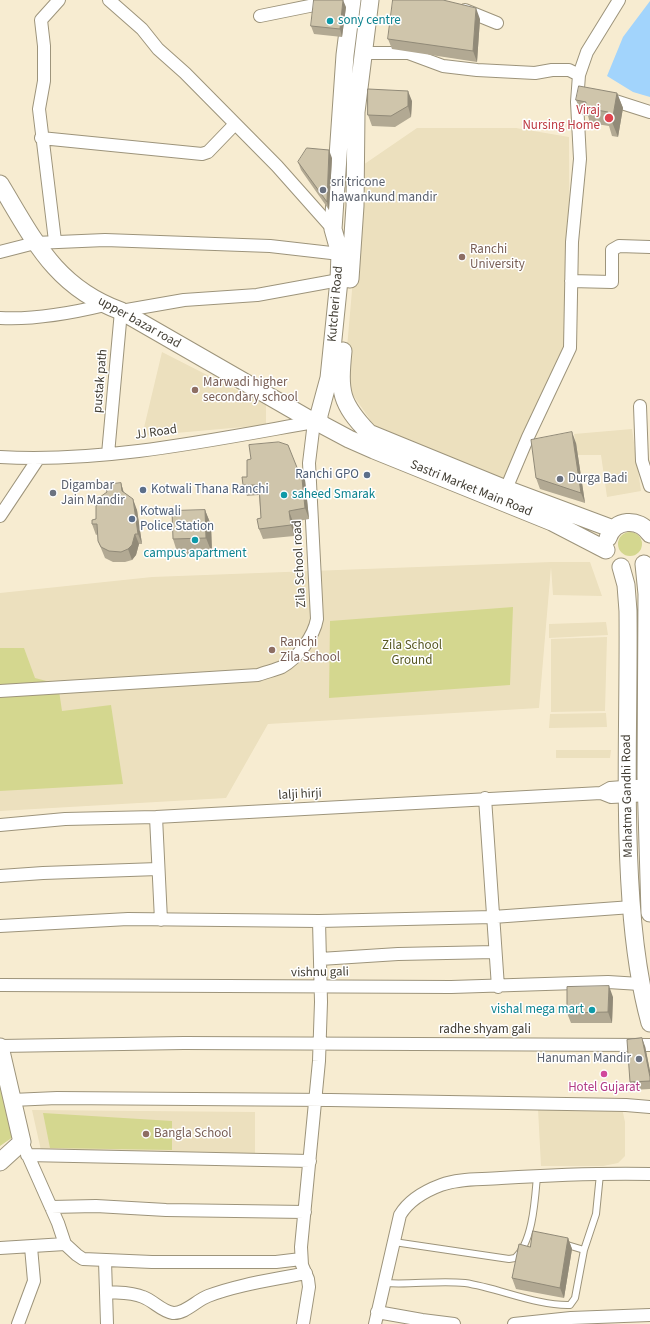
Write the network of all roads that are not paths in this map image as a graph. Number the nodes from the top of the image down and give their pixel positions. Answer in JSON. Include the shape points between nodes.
{"nodes":[{"id":1,"x":59,"y":0,"type":"edge"},
{"id":2,"x":109,"y":0,"type":"edge"},
{"id":3,"x":339,"y":0,"type":"edge"},
{"id":4,"x":352,"y":0,"type":"edge"},
{"id":5,"x":370,"y":0,"type":"edge"},
{"id":6,"x":619,"y":0,"type":"edge"},
{"id":7,"x":454,"y":6,"type":"edge"},
{"id":8,"x":260,"y":16,"type":"dead end"},
{"id":9,"x":497,"y":23,"type":"dead end"},
{"id":10,"x":363,"y":53,"type":"junction"},
{"id":11,"x":579,"y":75,"type":"junction"},
{"id":12,"x":577,"y":88,"type":"junction"},
{"id":13,"x":650,"y":112,"type":"edge"},
{"id":14,"x":235,"y":124,"type":"junction"},
{"id":15,"x":41,"y":138,"type":"junction"},
{"id":16,"x":0,"y":184,"type":"edge"},
{"id":17,"x":333,"y":229,"type":"junction"},
{"id":18,"x":55,"y":241,"type":"junction"},
{"id":19,"x":35,"y":243,"type":"junction"},
{"id":20,"x":650,"y":247,"type":"edge"},
{"id":21,"x":0,"y":252,"type":"edge"},
{"id":22,"x":340,"y":254,"type":"junction"},
{"id":23,"x":339,"y":280,"type":"junction"},
{"id":24,"x":571,"y":282,"type":"junction"},
{"id":25,"x":106,"y":305,"type":"junction"},
{"id":26,"x":121,"y":311,"type":"junction"},
{"id":27,"x":0,"y":318,"type":"edge"},
{"id":28,"x":640,"y":406,"type":"dead end"},
{"id":29,"x":317,"y":422,"type":"junction"},
{"id":30,"x":108,"y":454,"type":"junction"},
{"id":31,"x":0,"y":458,"type":"edge"},
{"id":32,"x":38,"y":459,"type":"junction"},
{"id":33,"x":650,"y":486,"type":"edge"},
{"id":34,"x":506,"y":489,"type":"junction"},
{"id":35,"x":0,"y":516,"type":"edge"},
{"id":36,"x":647,"y":526,"type":"edge"},
{"id":37,"x":613,"y":529,"type":"junction"},
{"id":38,"x":606,"y":550,"type":"junction"},
{"id":39,"x":647,"y":561,"type":"edge"},
{"id":40,"x":621,"y":567,"type":"junction"},
{"id":41,"x":0,"y":691,"type":"edge"},
{"id":42,"x":648,"y":790,"type":"edge"},
{"id":43,"x":626,"y":791,"type":"junction"},
{"id":44,"x":485,"y":798,"type":"junction"},
{"id":45,"x":156,"y":817,"type":"junction"},
{"id":46,"x":0,"y":825,"type":"edge"},
{"id":47,"x":158,"y":870,"type":"junction"},
{"id":48,"x":0,"y":876,"type":"edge"},
{"id":49,"x":632,"y":907,"type":"junction"},
{"id":50,"x":650,"y":913,"type":"edge"},
{"id":51,"x":492,"y":917,"type":"junction"},
{"id":52,"x":161,"y":920,"type":"junction"},
{"id":53,"x":319,"y":921,"type":"junction"},
{"id":54,"x":0,"y":926,"type":"edge"},
{"id":55,"x":496,"y":952,"type":"junction"},
{"id":56,"x":320,"y":958,"type":"junction"},
{"id":57,"x":640,"y":984,"type":"junction"},
{"id":58,"x":0,"y":985,"type":"edge"},
{"id":59,"x":498,"y":986,"type":"junction"},
{"id":60,"x":320,"y":987,"type":"junction"},
{"id":61,"x":650,"y":1023,"type":"edge"},
{"id":62,"x":320,"y":1044,"type":"junction"},
{"id":63,"x":650,"y":1045,"type":"edge"},
{"id":64,"x":0,"y":1047,"type":"edge"},
{"id":65,"x":12,"y":1100,"type":"junction"},
{"id":66,"x":314,"y":1100,"type":"junction"},
{"id":67,"x":650,"y":1107,"type":"edge"},
{"id":68,"x":24,"y":1149,"type":"junction"},
{"id":69,"x":310,"y":1161,"type":"junction"},
{"id":70,"x":0,"y":1162,"type":"edge"},
{"id":71,"x":600,"y":1174,"type":"junction"},
{"id":72,"x":650,"y":1174,"type":"edge"},
{"id":73,"x":537,"y":1176,"type":"junction"},
{"id":74,"x":51,"y":1207,"type":"junction"},
{"id":75,"x":305,"y":1212,"type":"junction"},
{"id":76,"x":528,"y":1232,"type":"junction"},
{"id":77,"x":535,"y":1235,"type":"edge"},
{"id":78,"x":556,"y":1241,"type":"edge"},
{"id":79,"x":394,"y":1242,"type":"junction"},
{"id":80,"x":65,"y":1244,"type":"junction"},
{"id":81,"x":32,"y":1246,"type":"junction"},
{"id":82,"x":0,"y":1248,"type":"edge"},
{"id":83,"x":584,"y":1250,"type":"junction"},
{"id":84,"x":301,"y":1259,"type":"junction"},
{"id":85,"x":105,"y":1261,"type":"junction"},
{"id":86,"x":306,"y":1273,"type":"junction"},
{"id":87,"x":385,"y":1283,"type":"junction"},
{"id":88,"x":107,"y":1292,"type":"junction"},
{"id":89,"x":377,"y":1312,"type":"junction"},
{"id":90,"x":650,"y":1315,"type":"edge"},
{"id":91,"x":18,"y":1324,"type":"edge"},
{"id":92,"x":107,"y":1324,"type":"edge"},
{"id":93,"x":304,"y":1324,"type":"edge"},
{"id":94,"x":375,"y":1324,"type":"edge"},
{"id":95,"x":454,"y":1324,"type":"edge"},
{"id":96,"x":514,"y":1324,"type":"edge"}],
"edges":[{"from":1,"to":15,"type":"street","via":[[41,20],[44,46],[44,81],[39,110]]},
{"from":2,"to":14,"type":"street","via":[[142,29],[158,49]]},
{"from":3,"to":8,"type":"street"},
{"from":4,"to":17,"type":"main road","name":"Kutcheri Road"},
{"from":5,"to":10,"type":"main road"},
{"from":6,"to":11,"type":"street","via":[[586,52]]},
{"from":7,"to":9,"type":"street"},
{"from":10,"to":11,"type":"street","via":[[408,53],[443,66],[477,70],[535,73],[569,70]]},
{"from":10,"to":34,"type":"main road","via":[[356,112],[354,213],[342,370],[343,400],[369,433]]},
{"from":11,"to":12,"type":"street"},
{"from":12,"to":13,"type":"street"},
{"from":12,"to":24,"type":"street","via":[[580,159],[576,186]]},
{"from":14,"to":15,"type":"street","via":[[205,154]]},
{"from":14,"to":17,"type":"street","via":[[277,166]]},
{"from":15,"to":18,"type":"street"},
{"from":16,"to":19,"type":"main road","name":"upper bazar road"},
{"from":17,"to":22,"type":"main road","name":"Kutcheri Road"},
{"from":18,"to":19,"type":"street"},
{"from":18,"to":22,"type":"street","via":[[145,241],[270,246]]},
{"from":19,"to":21,"type":"street"},
{"from":19,"to":25,"type":"main road","name":"upper bazar road","via":[[63,277]]},
{"from":20,"to":24,"type":"street","via":[[619,246],[612,250],[612,282]]},
{"from":22,"to":23,"type":"main road","name":"Kutcheri Road"},
{"from":23,"to":26,"type":"street","via":[[257,295],[184,300]]},
{"from":23,"to":29,"type":"main road","name":"Kutcheri Road","via":[[329,378]]},
{"from":24,"to":34,"type":"street","via":[[570,348]]},
{"from":25,"to":26,"type":"main road","name":"upper bazar road"},
{"from":25,"to":27,"type":"street","via":[[16,319]]},
{"from":26,"to":29,"type":"main road","name":"upper bazar road"},
{"from":26,"to":30,"type":"street","name":"pustak path"},
{"from":28,"to":33,"type":"street","via":[[642,461]]},
{"from":29,"to":30,"type":"street","name":"JJ Road"},
{"from":29,"to":38,"type":"main road","name":"Sastri Market Main Road","via":[[374,450],[552,522]]},
{"from":29,"to":41,"type":"street","name":"Zila School road","via":[[309,463],[317,619],[315,629],[301,650],[283,666],[258,675]]},
{"from":30,"to":32,"type":"street","name":"JJ Road"},
{"from":31,"to":32,"type":"street","name":"JJ Road"},
{"from":32,"to":35,"type":"street"},
{"from":34,"to":37,"type":"main road"},
{"from":36,"to":37,"type":"main road","via":[[626,522]]},
{"from":37,"to":38,"type":"main road","via":[[608,535]]},
{"from":38,"to":40,"type":"main road"},
{"from":39,"to":40,"type":"main road","via":[[637,568]]},
{"from":39,"to":42,"type":"main road","name":"Mahatma Gandhi Road"},
{"from":40,"to":43,"type":"main road","name":"Mahatma Gandhi Road","via":[[626,585],[628,611]]},
{"from":42,"to":43,"type":"street","name":"lalji hirji"},
{"from":42,"to":50,"type":"main road","name":"Mahatma Gandhi Road"},
{"from":43,"to":44,"type":"street","name":"lalji hirji","via":[[611,797],[601,793]]},
{"from":43,"to":49,"type":"main road","name":"Mahatma Gandhi Road"},
{"from":44,"to":45,"type":"street","name":"lalji hirji"},
{"from":44,"to":51,"type":"street"},
{"from":45,"to":46,"type":"street","name":"lalji hirji","via":[[65,819]]},
{"from":45,"to":47,"type":"street"},
{"from":47,"to":48,"type":"street"},
{"from":47,"to":52,"type":"street"},
{"from":49,"to":51,"type":"street"},
{"from":49,"to":57,"type":"main road","name":"Mahatma Gandhi Road"},
{"from":51,"to":53,"type":"street"},
{"from":51,"to":55,"type":"street"},
{"from":52,"to":53,"type":"street"},
{"from":52,"to":54,"type":"street","via":[[128,919]]},
{"from":53,"to":56,"type":"street"},
{"from":55,"to":56,"type":"street"},
{"from":55,"to":59,"type":"street"},
{"from":56,"to":60,"type":"street"},
{"from":57,"to":59,"type":"street","name":"vishnu gali","via":[[608,982]]},
{"from":57,"to":61,"type":"main road","name":"Mahatma Gandhi Road"},
{"from":58,"to":60,"type":"street","name":"vishnu gali"},
{"from":59,"to":60,"type":"street","name":"vishnu gali"},
{"from":60,"to":62,"type":"street"},
{"from":62,"to":63,"type":"street","name":"radhe shyam gali"},
{"from":62,"to":64,"type":"street","name":"radhe shyam gali","via":[[184,1042]]},
{"from":62,"to":66,"type":"street"},
{"from":64,"to":65,"type":"main road"},
{"from":65,"to":66,"type":"street"},
{"from":65,"to":68,"type":"main road"},
{"from":66,"to":67,"type":"street"},
{"from":66,"to":69,"type":"street"},
{"from":68,"to":69,"type":"street"},
{"from":68,"to":70,"type":"main road"},
{"from":68,"to":74,"type":"street"},
{"from":69,"to":75,"type":"street"},
{"from":71,"to":72,"type":"street"},
{"from":71,"to":73,"type":"street"},
{"from":71,"to":83,"type":"lane","via":[[596,1214]]},
{"from":73,"to":76,"type":"lane"},
{"from":73,"to":79,"type":"street","via":[[465,1180],[430,1190],[405,1208],[398,1223]]},
{"from":74,"to":75,"type":"street"},
{"from":74,"to":80,"type":"street"},
{"from":75,"to":84,"type":"street"},
{"from":76,"to":77,"type":"lane"},
{"from":76,"to":79,"type":"lane","via":[[520,1254],[508,1259]]},
{"from":78,"to":83,"type":"lane"},
{"from":79,"to":87,"type":"street"},
{"from":80,"to":81,"type":"street"},
{"from":80,"to":85,"type":"street","via":[[84,1259]]},
{"from":81,"to":82,"type":"street"},
{"from":81,"to":91,"type":"street","via":[[34,1281]]},
{"from":83,"to":87,"type":"lane","via":[[575,1298],[570,1305],[551,1304],[465,1283]]},
{"from":84,"to":85,"type":"street","via":[[264,1262]]},
{"from":84,"to":86,"type":"street"},
{"from":85,"to":88,"type":"street"},
{"from":86,"to":88,"type":"street","via":[[252,1283],[212,1294],[174,1313],[159,1308],[142,1296]]},
{"from":86,"to":93,"type":"street","via":[[309,1293]]},
{"from":87,"to":89,"type":"street"},
{"from":88,"to":92,"type":"street"},
{"from":89,"to":94,"type":"street"},
{"from":89,"to":95,"type":"street"},
{"from":90,"to":96,"type":"street","via":[[571,1318]]}]}
